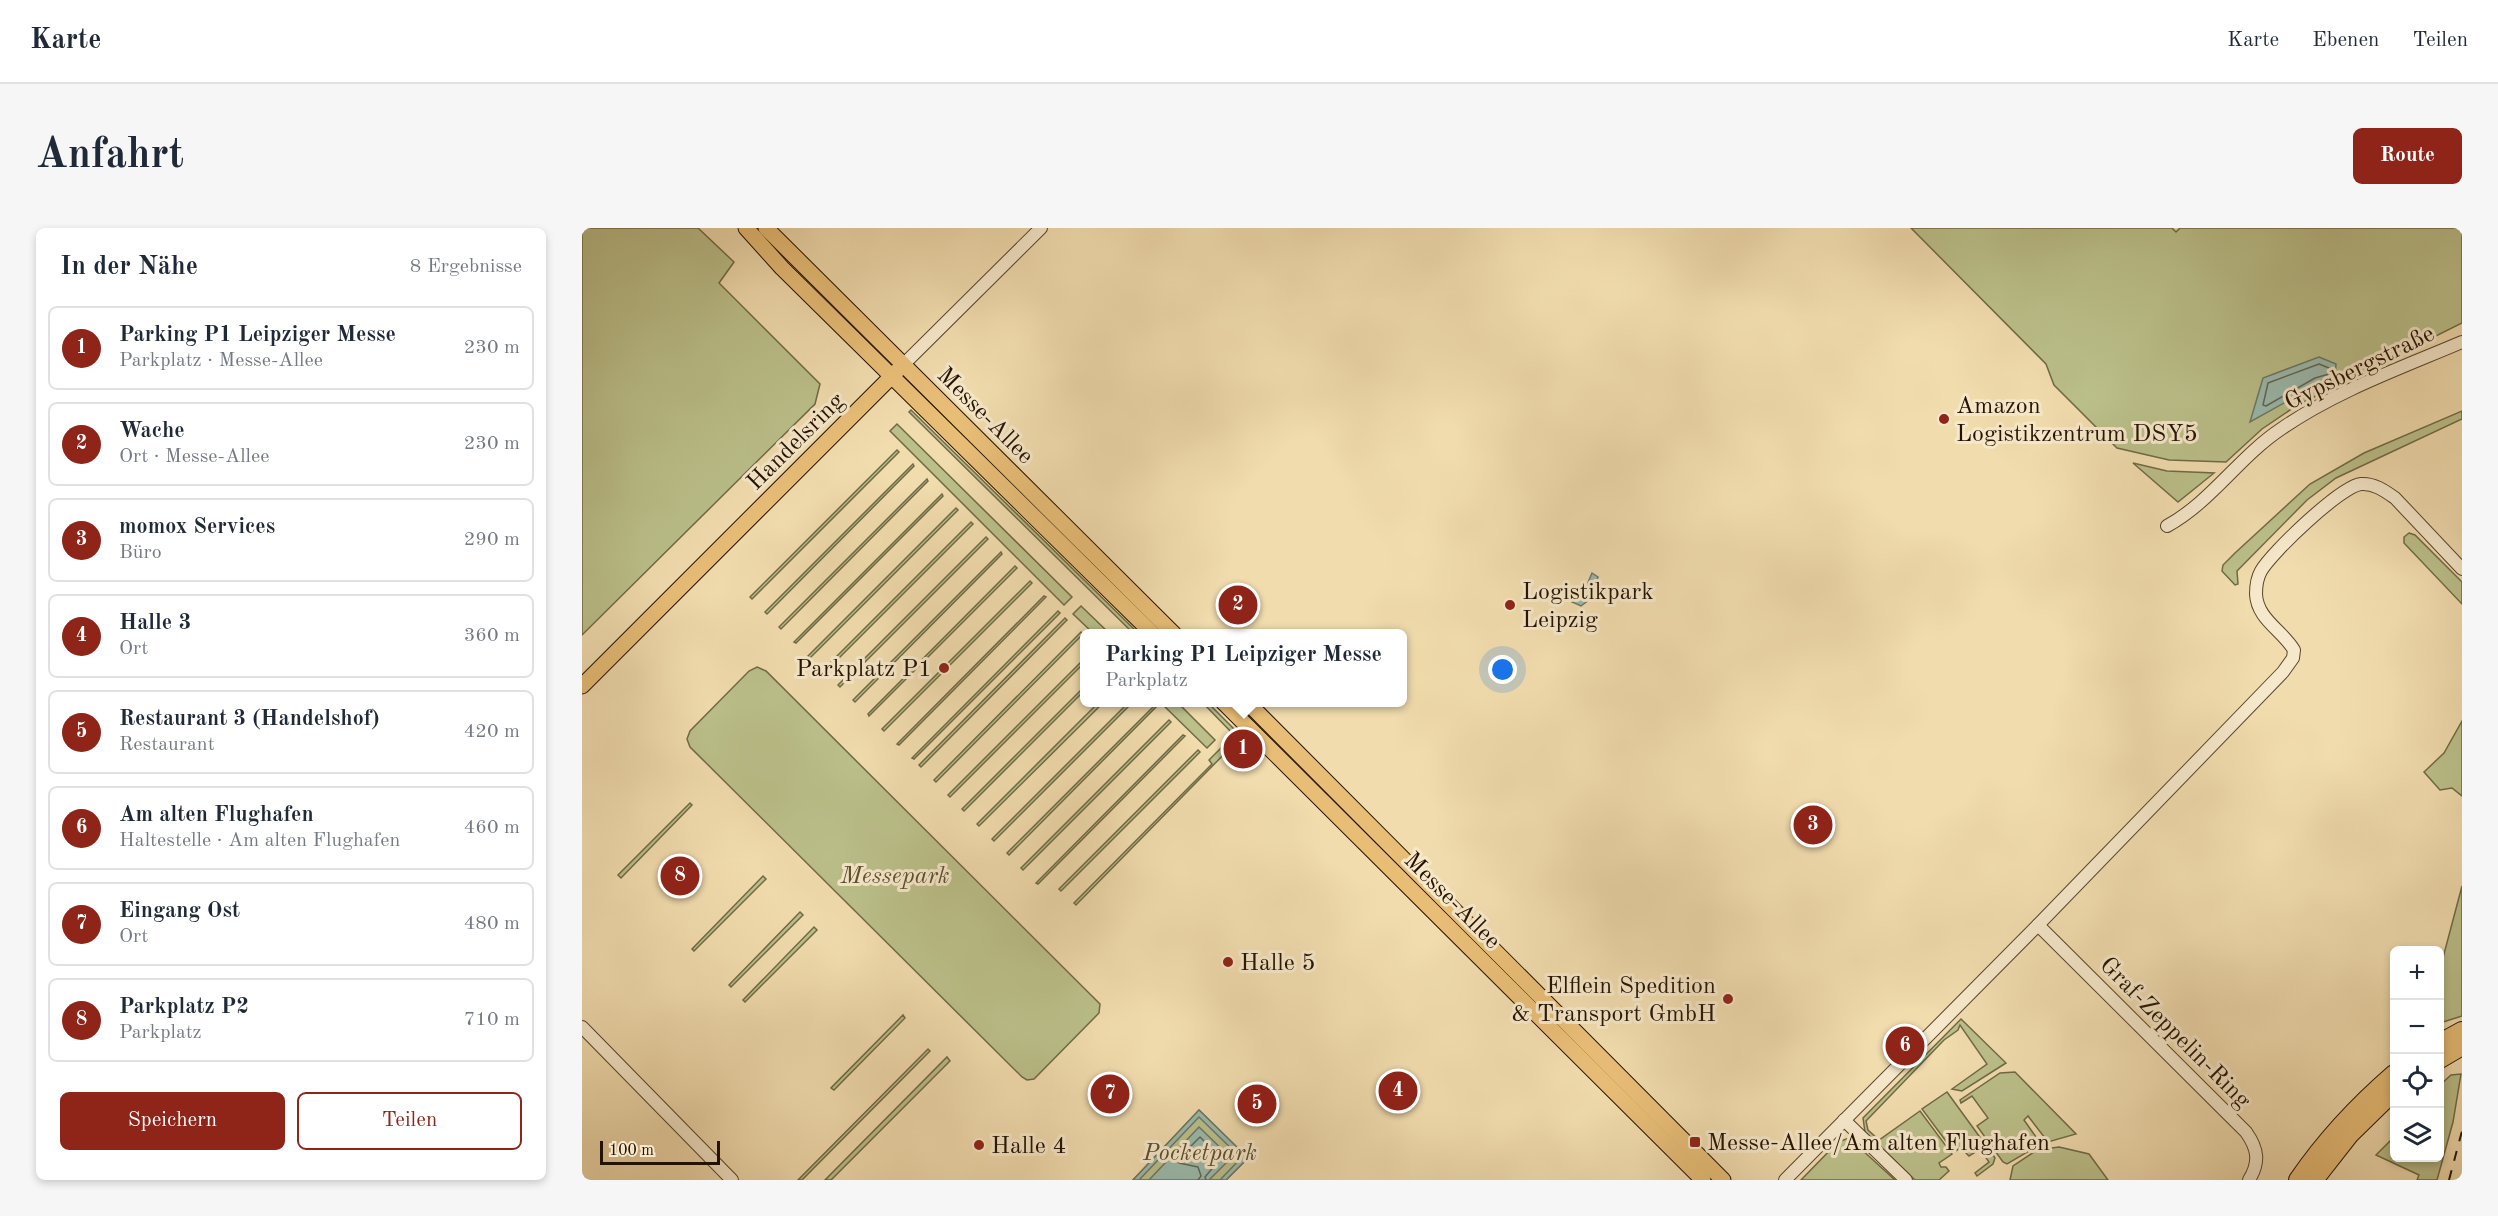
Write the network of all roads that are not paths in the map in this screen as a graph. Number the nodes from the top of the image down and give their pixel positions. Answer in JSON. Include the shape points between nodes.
{"nodes":[{"id":1,"x":746,"y":228,"type":"edge"},
{"id":2,"x":766,"y":228,"type":"edge"},
{"id":3,"x":1041,"y":228,"type":"edge"},
{"id":4,"x":2462,"y":342,"type":"edge"},
{"id":5,"x":903,"y":365,"type":"junction"},
{"id":6,"x":892,"y":377,"type":"junction"},
{"id":7,"x":2167,"y":526,"type":"dead end"},
{"id":8,"x":2462,"y":569,"type":"edge"},
{"id":9,"x":1149,"y":629,"type":"edge"},
{"id":10,"x":1170,"y":629,"type":"edge"},
{"id":11,"x":582,"y":686,"type":"edge"},
{"id":12,"x":1228,"y":707,"type":"edge"},
{"id":13,"x":1252,"y":707,"type":"edge"},
{"id":14,"x":2038,"y":925,"type":"junction"},
{"id":15,"x":582,"y":1027,"type":"edge"},
{"id":16,"x":2462,"y":1031,"type":"edge"},
{"id":17,"x":2444,"y":1040,"type":"edge"},
{"id":18,"x":2462,"y":1046,"type":"edge"},
{"id":19,"x":2444,"y":1056,"type":"edge"},
{"id":20,"x":617,"y":1062,"type":"junction"},
{"id":21,"x":608,"y":1071,"type":"dead end"},
{"id":22,"x":2390,"y":1078,"type":"edge"},
{"id":23,"x":2390,"y":1095,"type":"edge"},
{"id":24,"x":1844,"y":1120,"type":"junction"},
{"id":25,"x":732,"y":1180,"type":"edge"},
{"id":26,"x":1703,"y":1180,"type":"edge"},
{"id":27,"x":1723,"y":1180,"type":"edge"},
{"id":28,"x":1785,"y":1180,"type":"edge"},
{"id":29,"x":1906,"y":1180,"type":"edge"},
{"id":30,"x":2249,"y":1180,"type":"edge"},
{"id":31,"x":2298,"y":1180,"type":"edge"},
{"id":32,"x":2314,"y":1180,"type":"edge"}],
"edges":[{"from":1,"to":6,"type":"main road","name":"Messe-Allee"},
{"from":2,"to":5,"type":"main road","name":"Messe-Allee"},
{"from":3,"to":5,"type":"street","name":"Handelsring"},
{"from":4,"to":7,"type":"street","name":"Gypsbergstraße","via":[[2320,404],[2259,446],[2195,508]]},
{"from":5,"to":6,"type":"main road","name":"Handelsring"},
{"from":5,"to":10,"type":"main road","name":"Messe-Allee"},
{"from":6,"to":9,"type":"main road","name":"Messe-Allee"},
{"from":6,"to":11,"type":"main road","name":"Handelsring"},
{"from":8,"to":14,"type":"street","via":[[2382,489],[2363,484],[2353,486],[2330,501],[2270,559],[2257,581],[2257,603],[2295,650],[2293,658],[2272,685]]},
{"from":12,"to":26,"type":"main road","name":"Messe-Allee"},
{"from":13,"to":27,"type":"main road","name":"Messe-Allee"},
{"from":14,"to":24,"type":"street"},
{"from":14,"to":30,"type":"street","name":"Graf-Zeppelin-Ring","via":[[2246,1132],[2257,1153]]},
{"from":15,"to":20,"type":"street"},
{"from":16,"to":17,"type":"highway"},
{"from":18,"to":19,"type":"highway"},
{"from":20,"to":21,"type":"street"},
{"from":20,"to":25,"type":"street"},
{"from":22,"to":31,"type":"highway","via":[[2321,1147]]},
{"from":23,"to":32,"type":"highway","via":[[2350,1134]]},
{"from":24,"to":28,"type":"street"},
{"from":24,"to":29,"type":"street"}]}
